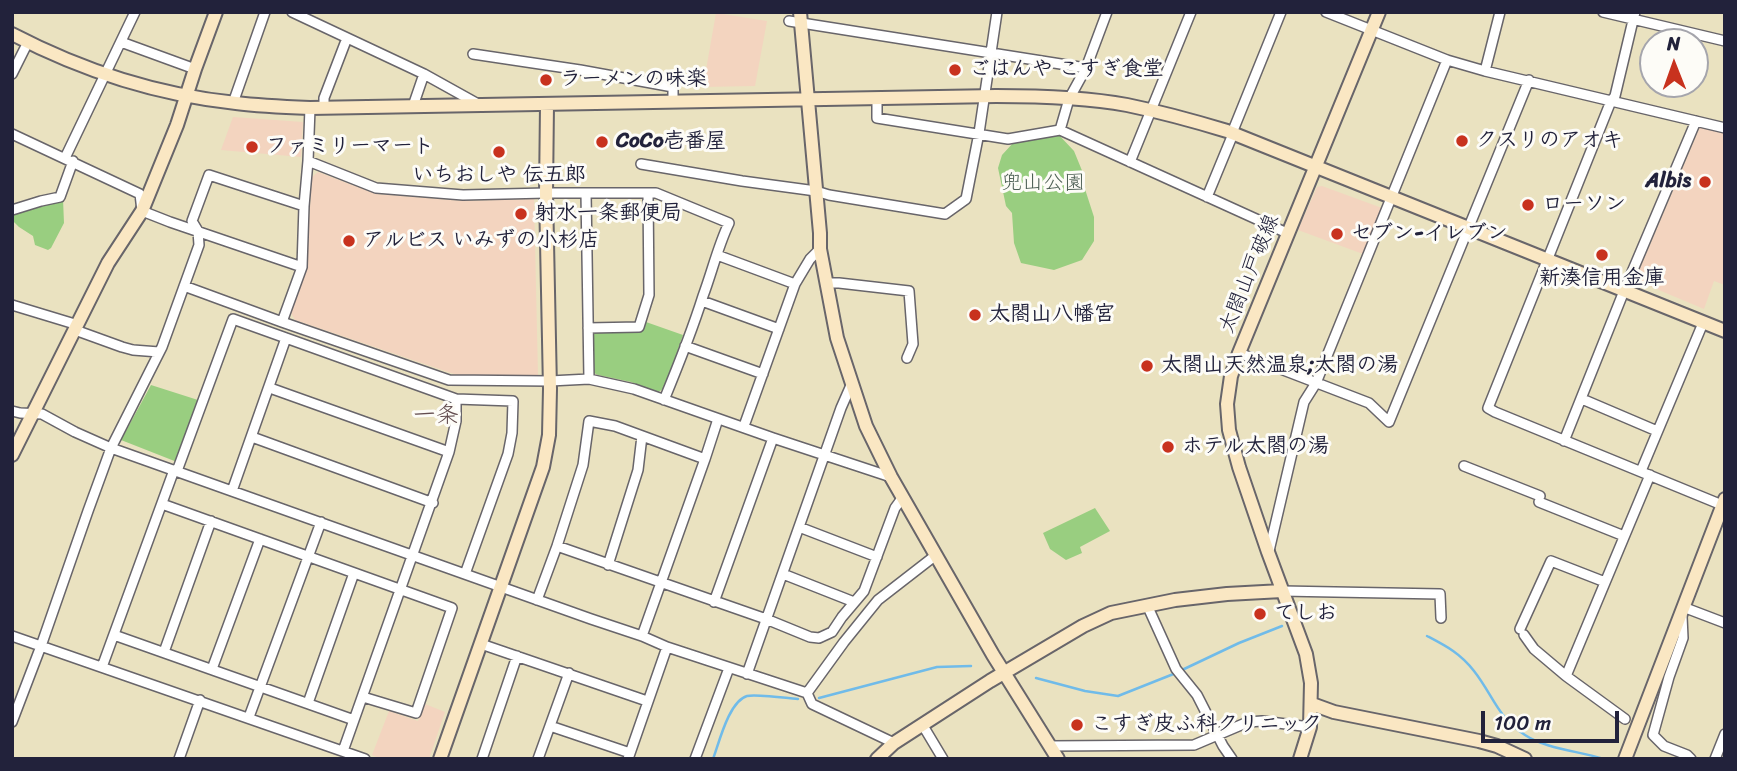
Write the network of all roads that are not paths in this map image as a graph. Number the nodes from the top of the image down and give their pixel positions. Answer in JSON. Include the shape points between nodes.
{"nodes":[{"id":1,"x":135,"y":12,"type":"edge"},
{"id":2,"x":216,"y":12,"type":"edge"},
{"id":3,"x":265,"y":12,"type":"edge"},
{"id":4,"x":292,"y":12,"type":"edge"},
{"id":5,"x":317,"y":12,"type":"edge"},
{"id":6,"x":997,"y":12,"type":"edge"},
{"id":7,"x":1107,"y":12,"type":"edge"},
{"id":8,"x":1191,"y":12,"type":"edge"},
{"id":9,"x":1281,"y":12,"type":"edge"},
{"id":10,"x":1326,"y":12,"type":"edge"},
{"id":11,"x":1379,"y":12,"type":"edge"},
{"id":12,"x":1500,"y":12,"type":"edge"},
{"id":13,"x":1604,"y":12,"type":"edge"},
{"id":14,"x":1634,"y":16,"type":"edge"},
{"id":15,"x":797,"y":18,"type":"edge"},
{"id":16,"x":315,"y":23,"type":"junction"},
{"id":17,"x":1371,"y":30,"type":"junction"},
{"id":18,"x":12,"y":34,"type":"edge"},
{"id":19,"x":348,"y":38,"type":"junction"},
{"id":20,"x":1725,"y":41,"type":"edge"},
{"id":21,"x":28,"y":42,"type":"junction"},
{"id":22,"x":121,"y":42,"type":"junction"},
{"id":23,"x":992,"y":53,"type":"junction"},
{"id":24,"x":473,"y":54,"type":"dead end"},
{"id":25,"x":1447,"y":61,"type":"junction"},
{"id":26,"x":1086,"y":68,"type":"junction"},
{"id":27,"x":195,"y":69,"type":"junction"},
{"id":28,"x":1485,"y":71,"type":"junction"},
{"id":29,"x":12,"y":74,"type":"edge"},
{"id":30,"x":106,"y":74,"type":"junction"},
{"id":31,"x":424,"y":74,"type":"junction"},
{"id":32,"x":1529,"y":80,"type":"junction"},
{"id":33,"x":187,"y":95,"type":"junction"},
{"id":34,"x":985,"y":96,"type":"junction"},
{"id":35,"x":807,"y":98,"type":"junction"},
{"id":36,"x":877,"y":98,"type":"junction"},
{"id":37,"x":1069,"y":99,"type":"junction"},
{"id":38,"x":1611,"y":101,"type":"junction"},
{"id":39,"x":673,"y":102,"type":"junction"},
{"id":40,"x":233,"y":103,"type":"junction"},
{"id":41,"x":479,"y":105,"type":"junction"},
{"id":42,"x":547,"y":105,"type":"junction"},
{"id":43,"x":413,"y":106,"type":"junction"},
{"id":44,"x":317,"y":108,"type":"junction"},
{"id":45,"x":1152,"y":111,"type":"junction"},
{"id":46,"x":1696,"y":121,"type":"junction"},
{"id":47,"x":1725,"y":128,"type":"edge"},
{"id":48,"x":1059,"y":130,"type":"junction"},
{"id":49,"x":979,"y":133,"type":"junction"},
{"id":50,"x":1232,"y":133,"type":"junction"},
{"id":51,"x":12,"y":134,"type":"edge"},
{"id":52,"x":69,"y":160,"type":"junction"},
{"id":53,"x":308,"y":161,"type":"junction"},
{"id":54,"x":1130,"y":162,"type":"junction"},
{"id":55,"x":641,"y":164,"type":"dead end"},
{"id":56,"x":1316,"y":167,"type":"junction"},
{"id":57,"x":816,"y":191,"type":"junction"},
{"id":58,"x":546,"y":193,"type":"junction"},
{"id":59,"x":586,"y":193,"type":"junction"},
{"id":60,"x":648,"y":193,"type":"junction"},
{"id":61,"x":1207,"y":197,"type":"junction"},
{"id":62,"x":1391,"y":197,"type":"junction"},
{"id":63,"x":304,"y":206,"type":"junction"},
{"id":64,"x":12,"y":210,"type":"edge"},
{"id":65,"x":142,"y":211,"type":"junction"},
{"id":66,"x":1469,"y":229,"type":"junction"},
{"id":67,"x":198,"y":231,"type":"junction"},
{"id":68,"x":1287,"y":233,"type":"junction"},
{"id":69,"x":820,"y":249,"type":"junction"},
{"id":70,"x":717,"y":255,"type":"junction"},
{"id":71,"x":1547,"y":260,"type":"junction"},
{"id":72,"x":302,"y":267,"type":"junction"},
{"id":73,"x":827,"y":283,"type":"junction"},
{"id":74,"x":795,"y":284,"type":"junction"},
{"id":75,"x":184,"y":286,"type":"junction"},
{"id":76,"x":1624,"y":291,"type":"junction"},
{"id":77,"x":702,"y":301,"type":"junction"},
{"id":78,"x":12,"y":305,"type":"edge"},
{"id":79,"x":282,"y":322,"type":"junction"},
{"id":80,"x":1703,"y":323,"type":"junction"},
{"id":81,"x":76,"y":328,"type":"junction"},
{"id":82,"x":589,"y":328,"type":"junction"},
{"id":83,"x":779,"y":328,"type":"junction"},
{"id":84,"x":1725,"y":331,"type":"edge"},
{"id":85,"x":286,"y":338,"type":"junction"},
{"id":86,"x":685,"y":346,"type":"junction"},
{"id":87,"x":159,"y":352,"type":"junction"},
{"id":88,"x":1239,"y":353,"type":"junction"},
{"id":89,"x":906,"y":358,"type":"dead end"},
{"id":90,"x":763,"y":374,"type":"junction"},
{"id":91,"x":589,"y":379,"type":"junction"},
{"id":92,"x":550,"y":380,"type":"junction"},
{"id":93,"x":852,"y":383,"type":"junction"},
{"id":94,"x":1316,"y":383,"type":"junction"},
{"id":95,"x":270,"y":388,"type":"junction"},
{"id":96,"x":456,"y":399,"type":"junction"},
{"id":97,"x":1582,"y":399,"type":"junction"},
{"id":98,"x":664,"y":400,"type":"junction"},
{"id":99,"x":12,"y":411,"type":"edge"},
{"id":100,"x":32,"y":413,"type":"junction"},
{"id":101,"x":718,"y":419,"type":"junction"},
{"id":102,"x":744,"y":426,"type":"junction"},
{"id":103,"x":1657,"y":431,"type":"junction"},
{"id":104,"x":642,"y":436,"type":"junction"},
{"id":105,"x":251,"y":437,"type":"junction"},
{"id":106,"x":773,"y":438,"type":"junction"},
{"id":107,"x":1564,"y":441,"type":"junction"},
{"id":108,"x":111,"y":448,"type":"junction"},
{"id":109,"x":449,"y":452,"type":"junction"},
{"id":110,"x":825,"y":454,"type":"junction"},
{"id":111,"x":12,"y":455,"type":"edge"},
{"id":112,"x":705,"y":459,"type":"junction"},
{"id":113,"x":1464,"y":466,"type":"dead end"},
{"id":114,"x":176,"y":471,"type":"junction"},
{"id":115,"x":1645,"y":473,"type":"junction"},
{"id":116,"x":891,"y":477,"type":"junction"},
{"id":117,"x":232,"y":491,"type":"junction"},
{"id":118,"x":903,"y":497,"type":"junction"},
{"id":119,"x":1724,"y":502,"type":"edge"},
{"id":120,"x":433,"y":503,"type":"junction"},
{"id":121,"x":162,"y":504,"type":"junction"},
{"id":122,"x":211,"y":521,"type":"junction"},
{"id":123,"x":321,"y":522,"type":"junction"},
{"id":124,"x":799,"y":527,"type":"junction"},
{"id":125,"x":1624,"y":536,"type":"junction"},
{"id":126,"x":260,"y":539,"type":"junction"},
{"id":127,"x":557,"y":546,"type":"junction"},
{"id":128,"x":1268,"y":552,"type":"junction"},
{"id":129,"x":936,"y":555,"type":"junction"},
{"id":130,"x":308,"y":556,"type":"junction"},
{"id":131,"x":414,"y":556,"type":"junction"},
{"id":132,"x":877,"y":557,"type":"junction"},
{"id":133,"x":608,"y":565,"type":"junction"},
{"id":134,"x":354,"y":573,"type":"junction"},
{"id":135,"x":465,"y":574,"type":"junction"},
{"id":136,"x":783,"y":575,"type":"junction"},
{"id":137,"x":1605,"y":582,"type":"junction"},
{"id":138,"x":660,"y":583,"type":"junction"},
{"id":139,"x":501,"y":587,"type":"junction"},
{"id":140,"x":401,"y":589,"type":"junction"},
{"id":141,"x":1282,"y":591,"type":"junction"},
{"id":142,"x":537,"y":600,"type":"junction"},
{"id":143,"x":854,"y":602,"type":"junction"},
{"id":144,"x":714,"y":603,"type":"junction"},
{"id":145,"x":1147,"y":605,"type":"junction"},
{"id":146,"x":1683,"y":610,"type":"junction"},
{"id":147,"x":1441,"y":618,"type":"dead end"},
{"id":148,"x":765,"y":619,"type":"junction"},
{"id":149,"x":1725,"y":624,"type":"edge"},
{"id":150,"x":114,"y":635,"type":"junction"},
{"id":151,"x":12,"y":636,"type":"edge"},
{"id":152,"x":642,"y":636,"type":"junction"},
{"id":153,"x":481,"y":644,"type":"junction"},
{"id":154,"x":41,"y":646,"type":"junction"},
{"id":155,"x":667,"y":647,"type":"junction"},
{"id":156,"x":164,"y":652,"type":"junction"},
{"id":157,"x":517,"y":656,"type":"junction"},
{"id":158,"x":102,"y":667,"type":"junction"},
{"id":159,"x":729,"y":668,"type":"junction"},
{"id":160,"x":212,"y":669,"type":"junction"},
{"id":161,"x":1005,"y":672,"type":"junction"},
{"id":162,"x":569,"y":673,"type":"junction"},
{"id":163,"x":747,"y":674,"type":"junction"},
{"id":164,"x":1566,"y":676,"type":"junction"},
{"id":165,"x":260,"y":686,"type":"junction"},
{"id":166,"x":807,"y":693,"type":"junction"},
{"id":167,"x":363,"y":697,"type":"junction"},
{"id":168,"x":200,"y":700,"type":"junction"},
{"id":169,"x":647,"y":701,"type":"junction"},
{"id":170,"x":308,"y":703,"type":"junction"},
{"id":171,"x":1312,"y":704,"type":"junction"},
{"id":172,"x":249,"y":717,"type":"junction"},
{"id":173,"x":1625,"y":719,"type":"dead end"},
{"id":174,"x":354,"y":720,"type":"junction"},
{"id":175,"x":12,"y":722,"type":"edge"},
{"id":176,"x":922,"y":724,"type":"junction"},
{"id":177,"x":550,"y":726,"type":"junction"},
{"id":178,"x":1310,"y":727,"type":"junction"},
{"id":179,"x":1725,"y":734,"type":"edge"},
{"id":180,"x":1217,"y":735,"type":"junction"},
{"id":181,"x":894,"y":743,"type":"junction"},
{"id":182,"x":1050,"y":746,"type":"junction"},
{"id":183,"x":343,"y":751,"type":"junction"},
{"id":184,"x":629,"y":756,"type":"edge"},
{"id":185,"x":1513,"y":756,"type":"edge"},
{"id":186,"x":179,"y":759,"type":"edge"},
{"id":187,"x":365,"y":759,"type":"edge"},
{"id":188,"x":440,"y":759,"type":"edge"},
{"id":189,"x":482,"y":759,"type":"edge"},
{"id":190,"x":538,"y":759,"type":"edge"},
{"id":191,"x":695,"y":759,"type":"edge"},
{"id":192,"x":877,"y":759,"type":"edge"},
{"id":193,"x":943,"y":759,"type":"edge"},
{"id":194,"x":1058,"y":759,"type":"edge"},
{"id":195,"x":1232,"y":759,"type":"edge"},
{"id":196,"x":1300,"y":759,"type":"edge"},
{"id":197,"x":1525,"y":759,"type":"edge"},
{"id":198,"x":1625,"y":759,"type":"edge"},
{"id":199,"x":1691,"y":759,"type":"edge"},
{"id":200,"x":1715,"y":759,"type":"edge"}],
"edges":[{"from":1,"to":22,"type":"street"},
{"from":2,"to":27,"type":"street"},
{"from":3,"to":40,"type":"street"},
{"from":4,"to":16,"type":"street"},
{"from":5,"to":16,"type":"street"},
{"from":6,"to":23,"type":"street"},
{"from":7,"to":26,"type":"street"},
{"from":8,"to":45,"type":"street"},
{"from":9,"to":50,"type":"street"},
{"from":10,"to":17,"type":"street"},
{"from":11,"to":17,"type":"street","name":"太閤山戸破線"},
{"from":12,"to":28,"type":"street"},
{"from":13,"to":14,"type":"street"},
{"from":14,"to":20,"type":"street"},
{"from":14,"to":38,"type":"street"},
{"from":15,"to":23,"type":"street"},
{"from":15,"to":35,"type":"street"},
{"from":16,"to":19,"type":"street"},
{"from":17,"to":25,"type":"street"},
{"from":17,"to":56,"type":"street","name":"太閤山戸破線"},
{"from":18,"to":21,"type":"street"},
{"from":19,"to":31,"type":"street"},
{"from":19,"to":44,"type":"street"},
{"from":21,"to":29,"type":"street"},
{"from":21,"to":30,"type":"street"},
{"from":22,"to":27,"type":"street"},
{"from":22,"to":30,"type":"street"},
{"from":23,"to":26,"type":"street"},
{"from":23,"to":34,"type":"street"},
{"from":24,"to":39,"type":"street","via":[[673,87]]},
{"from":25,"to":28,"type":"street"},
{"from":25,"to":62,"type":"street"},
{"from":26,"to":37,"type":"street"},
{"from":27,"to":33,"type":"street"},
{"from":28,"to":32,"type":"street"},
{"from":30,"to":33,"type":"street"},
{"from":30,"to":52,"type":"street"},
{"from":31,"to":41,"type":"street"},
{"from":31,"to":43,"type":"street"},
{"from":32,"to":38,"type":"street"},
{"from":32,"to":66,"type":"street"},
{"from":33,"to":40,"type":"street"},
{"from":33,"to":65,"type":"street"},
{"from":34,"to":36,"type":"street"},
{"from":34,"to":37,"type":"street"},
{"from":34,"to":49,"type":"street"},
{"from":35,"to":36,"type":"street"},
{"from":35,"to":39,"type":"street"},
{"from":35,"to":57,"type":"street"},
{"from":36,"to":49,"type":"street","via":[[877,118]]},
{"from":37,"to":45,"type":"street"},
{"from":37,"to":48,"type":"street"},
{"from":38,"to":46,"type":"street"},
{"from":38,"to":71,"type":"street"},
{"from":39,"to":42,"type":"street"},
{"from":40,"to":44,"type":"street"},
{"from":41,"to":42,"type":"street"},
{"from":41,"to":43,"type":"street"},
{"from":42,"to":58,"type":"street"},
{"from":43,"to":44,"type":"street"},
{"from":44,"to":53,"type":"street"},
{"from":45,"to":50,"type":"street"},
{"from":45,"to":54,"type":"street"},
{"from":46,"to":47,"type":"street"},
{"from":46,"to":76,"type":"street"},
{"from":48,"to":49,"type":"street","via":[[1008,138]]},
{"from":48,"to":54,"type":"street"},
{"from":49,"to":57,"type":"street","via":[[966,199],[945,214]]},
{"from":50,"to":56,"type":"street"},
{"from":50,"to":61,"type":"street"},
{"from":51,"to":52,"type":"street"},
{"from":52,"to":64,"type":"street","via":[[60,197]]},
{"from":52,"to":65,"type":"street","via":[[140,194]]},
{"from":53,"to":58,"type":"street","via":[[376,188],[463,195]]},
{"from":53,"to":63,"type":"street"},
{"from":54,"to":61,"type":"street"},
{"from":55,"to":57,"type":"street"},
{"from":56,"to":62,"type":"street"},
{"from":56,"to":68,"type":"street","name":"太閤山戸破線"},
{"from":57,"to":69,"type":"street"},
{"from":58,"to":59,"type":"street"},
{"from":58,"to":92,"type":"street"},
{"from":59,"to":60,"type":"street"},
{"from":59,"to":82,"type":"street"},
{"from":60,"to":70,"type":"street","via":[[729,223]]},
{"from":60,"to":82,"type":"street","via":[[649,295],[639,327]]},
{"from":61,"to":68,"type":"street"},
{"from":62,"to":66,"type":"street"},
{"from":62,"to":94,"type":"street"},
{"from":63,"to":67,"type":"street","via":[[209,176],[192,221]]},
{"from":63,"to":72,"type":"street"},
{"from":65,"to":67,"type":"street"},
{"from":65,"to":81,"type":"street","via":[[108,263]]},
{"from":66,"to":71,"type":"street"},
{"from":66,"to":94,"type":"street","via":[[1389,422],[1369,403]]},
{"from":67,"to":72,"type":"street"},
{"from":67,"to":75,"type":"street","via":[[199,245]]},
{"from":68,"to":88,"type":"street","name":"太閤山戸破線"},
{"from":69,"to":73,"type":"street"},
{"from":69,"to":74,"type":"street"},
{"from":70,"to":74,"type":"street"},
{"from":70,"to":77,"type":"street"},
{"from":71,"to":76,"type":"street"},
{"from":71,"to":107,"type":"street","via":[[1488,408]]},
{"from":72,"to":79,"type":"street"},
{"from":73,"to":89,"type":"street","via":[[909,291],[913,344]]},
{"from":73,"to":93,"type":"street","via":[[837,338]]},
{"from":74,"to":83,"type":"street"},
{"from":75,"to":79,"type":"street"},
{"from":75,"to":87,"type":"street"},
{"from":76,"to":80,"type":"street"},
{"from":76,"to":97,"type":"street"},
{"from":77,"to":83,"type":"street"},
{"from":77,"to":86,"type":"street"},
{"from":78,"to":81,"type":"street"},
{"from":79,"to":92,"type":"street","via":[[449,380]]},
{"from":80,"to":84,"type":"street"},
{"from":80,"to":103,"type":"street"},
{"from":81,"to":87,"type":"street","via":[[122,347]]},
{"from":81,"to":100,"type":"street"},
{"from":82,"to":91,"type":"street"},
{"from":83,"to":90,"type":"street"},
{"from":85,"to":95,"type":"street"},
{"from":85,"to":96,"type":"street"},
{"from":85,"to":114,"type":"street","via":[[233,319]]},
{"from":86,"to":90,"type":"street"},
{"from":86,"to":98,"type":"street"},
{"from":87,"to":108,"type":"street"},
{"from":88,"to":94,"type":"street"},
{"from":88,"to":128,"type":"street","name":"太閤山戸破線","via":[[1227,412],[1239,467]]},
{"from":90,"to":102,"type":"street"},
{"from":91,"to":92,"type":"street"},
{"from":91,"to":98,"type":"street"},
{"from":92,"to":139,"type":"street","via":[[549,435],[542,467]]},
{"from":93,"to":110,"type":"street"},
{"from":93,"to":116,"type":"street","via":[[866,426]]},
{"from":94,"to":128,"type":"street","via":[[1304,402]]},
{"from":95,"to":105,"type":"street"},
{"from":95,"to":109,"type":"street"},
{"from":96,"to":109,"type":"street"},
{"from":96,"to":135,"type":"street","via":[[513,401],[508,454]]},
{"from":97,"to":103,"type":"street"},
{"from":97,"to":107,"type":"street"},
{"from":98,"to":101,"type":"street"},
{"from":99,"to":100,"type":"street"},
{"from":100,"to":108,"type":"street"},
{"from":100,"to":111,"type":"street"},
{"from":101,"to":102,"type":"street"},
{"from":101,"to":112,"type":"street"},
{"from":102,"to":106,"type":"street"},
{"from":103,"to":115,"type":"street"},
{"from":104,"to":112,"type":"street"},
{"from":104,"to":127,"type":"street","via":[[589,421],[583,465]]},
{"from":104,"to":133,"type":"street","via":[[638,470]]},
{"from":105,"to":117,"type":"street"},
{"from":105,"to":120,"type":"street"},
{"from":106,"to":110,"type":"street"},
{"from":106,"to":144,"type":"street"},
{"from":107,"to":115,"type":"street"},
{"from":108,"to":114,"type":"street"},
{"from":108,"to":154,"type":"street"},
{"from":109,"to":120,"type":"street"},
{"from":110,"to":116,"type":"street"},
{"from":110,"to":124,"type":"street"},
{"from":112,"to":138,"type":"street"},
{"from":113,"to":125,"type":"street"},
{"from":114,"to":117,"type":"street"},
{"from":114,"to":121,"type":"street"},
{"from":115,"to":119,"type":"street"},
{"from":115,"to":125,"type":"street"},
{"from":116,"to":118,"type":"street"},
{"from":117,"to":123,"type":"street"},
{"from":118,"to":129,"type":"street"},
{"from":118,"to":132,"type":"street"},
{"from":119,"to":146,"type":"street"},
{"from":120,"to":131,"type":"street"},
{"from":121,"to":122,"type":"street"},
{"from":121,"to":150,"type":"street"},
{"from":122,"to":126,"type":"street"},
{"from":122,"to":156,"type":"street"},
{"from":123,"to":130,"type":"street"},
{"from":123,"to":131,"type":"street"},
{"from":124,"to":132,"type":"street"},
{"from":124,"to":136,"type":"street"},
{"from":125,"to":137,"type":"street"},
{"from":126,"to":130,"type":"street"},
{"from":126,"to":160,"type":"street"},
{"from":127,"to":133,"type":"street"},
{"from":127,"to":142,"type":"street"},
{"from":128,"to":141,"type":"street","name":"太閤山戸破線"},
{"from":129,"to":161,"type":"street"},
{"from":129,"to":166,"type":"street","via":[[878,600]]},
{"from":130,"to":134,"type":"street"},
{"from":130,"to":165,"type":"street"},
{"from":131,"to":135,"type":"street"},
{"from":131,"to":140,"type":"street"},
{"from":132,"to":143,"type":"street","via":[[864,592]]},
{"from":133,"to":138,"type":"street"},
{"from":134,"to":140,"type":"street"},
{"from":134,"to":170,"type":"street"},
{"from":135,"to":139,"type":"street"},
{"from":136,"to":143,"type":"street"},
{"from":136,"to":148,"type":"street"},
{"from":137,"to":164,"type":"street"},
{"from":137,"to":164,"type":"street","via":[[1551,561],[1522,632],[1534,649]]},
{"from":138,"to":144,"type":"street"},
{"from":138,"to":152,"type":"street"},
{"from":139,"to":142,"type":"street"},
{"from":139,"to":153,"type":"street"},
{"from":140,"to":167,"type":"street"},
{"from":140,"to":167,"type":"street","via":[[452,608],[416,713]]},
{"from":141,"to":145,"type":"street"},
{"from":141,"to":147,"type":"street","via":[[1440,594]]},
{"from":141,"to":171,"type":"street","name":"太閤山戸破線","via":[[1306,654]]},
{"from":142,"to":152,"type":"street"},
{"from":143,"to":148,"type":"street","via":[[832,632],[819,638]]},
{"from":144,"to":148,"type":"street"},
{"from":145,"to":161,"type":"street","via":[[1083,626]]},
{"from":145,"to":180,"type":"street","via":[[1176,669],[1197,695]]},
{"from":146,"to":149,"type":"street"},
{"from":146,"to":198,"type":"street"},
{"from":146,"to":199,"type":"street","via":[[1683,638],[1653,735],[1664,747]]},
{"from":148,"to":163,"type":"street"},
{"from":150,"to":156,"type":"street"},
{"from":150,"to":158,"type":"street"},
{"from":151,"to":154,"type":"street"},
{"from":152,"to":155,"type":"street"},
{"from":153,"to":157,"type":"street"},
{"from":153,"to":188,"type":"street"},
{"from":154,"to":158,"type":"street"},
{"from":154,"to":175,"type":"street"},
{"from":155,"to":159,"type":"street"},
{"from":155,"to":169,"type":"street"},
{"from":156,"to":160,"type":"street"},
{"from":157,"to":162,"type":"street"},
{"from":157,"to":189,"type":"street"},
{"from":158,"to":168,"type":"street"},
{"from":159,"to":163,"type":"street"},
{"from":159,"to":191,"type":"street"},
{"from":160,"to":165,"type":"street"},
{"from":161,"to":176,"type":"street"},
{"from":161,"to":182,"type":"street"},
{"from":162,"to":169,"type":"street"},
{"from":162,"to":177,"type":"street"},
{"from":163,"to":166,"type":"street"},
{"from":164,"to":173,"type":"street"},
{"from":165,"to":170,"type":"street"},
{"from":165,"to":172,"type":"street"},
{"from":166,"to":181,"type":"street","via":[[812,704]]},
{"from":167,"to":174,"type":"street"},
{"from":168,"to":172,"type":"street"},
{"from":168,"to":186,"type":"street"},
{"from":169,"to":184,"type":"street"},
{"from":170,"to":174,"type":"street"},
{"from":171,"to":178,"type":"street","name":"太閤山戸破線"},
{"from":171,"to":185,"type":"street","via":[[1479,741]]},
{"from":172,"to":183,"type":"street"},
{"from":174,"to":183,"type":"street"},
{"from":176,"to":181,"type":"street"},
{"from":176,"to":193,"type":"street"},
{"from":177,"to":184,"type":"street"},
{"from":177,"to":190,"type":"street"},
{"from":178,"to":180,"type":"street","via":[[1248,722]]},
{"from":178,"to":196,"type":"street","name":"太閤山戸破線"},
{"from":179,"to":200,"type":"street"},
{"from":180,"to":182,"type":"street","via":[[1194,745]]},
{"from":180,"to":195,"type":"street"},
{"from":181,"to":192,"type":"street"},
{"from":182,"to":194,"type":"street"},
{"from":183,"to":187,"type":"street"},
{"from":185,"to":197,"type":"street"}]}
